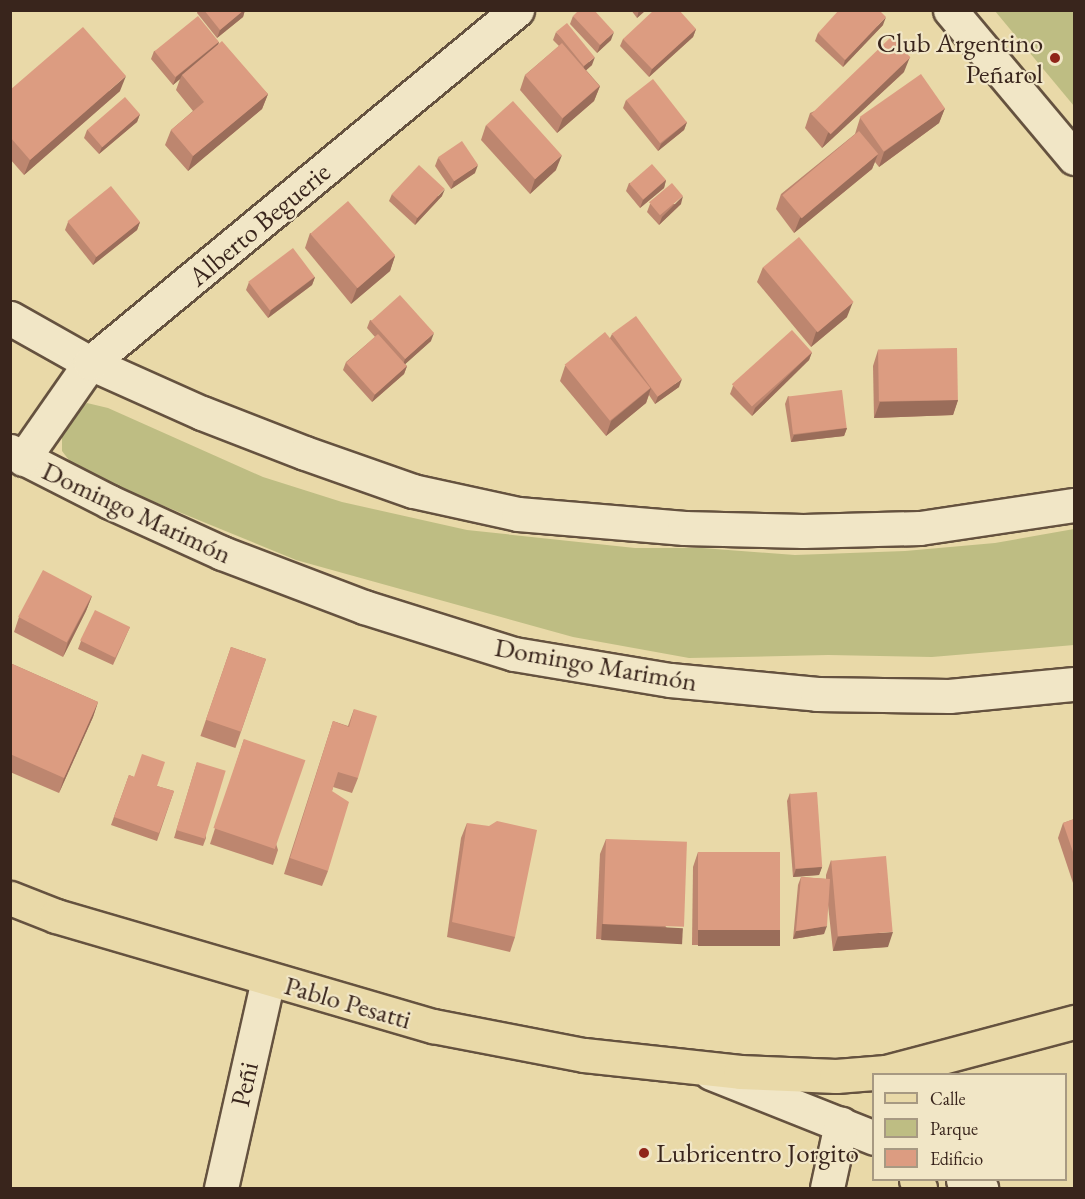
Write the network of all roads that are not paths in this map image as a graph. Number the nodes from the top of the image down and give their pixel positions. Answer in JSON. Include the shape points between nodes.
{"nodes":[{"id":1,"x":518,"y":10,"type":"edge"},
{"id":2,"x":950,"y":10,"type":"edge"},
{"id":3,"x":1074,"y":158,"type":"edge"},
{"id":4,"x":10,"y":318,"type":"edge"},
{"id":5,"x":90,"y":363,"type":"junction"},
{"id":6,"x":17,"y":455,"type":"edge"},
{"id":7,"x":1074,"y":505,"type":"edge"},
{"id":8,"x":1074,"y":684,"type":"edge"},
{"id":9,"x":10,"y":898,"type":"edge"},
{"id":10,"x":268,"y":980,"type":"junction"},
{"id":11,"x":1074,"y":1023,"type":"edge"},
{"id":12,"x":943,"y":1065,"type":"edge"},
{"id":13,"x":694,"y":1067,"type":"junction"},
{"id":14,"x":872,"y":1073,"type":"edge"},
{"id":15,"x":874,"y":1073,"type":"edge"},
{"id":16,"x":841,"y":1124,"type":"junction"},
{"id":17,"x":872,"y":1138,"type":"edge"},
{"id":18,"x":967,"y":1181,"type":"edge"},
{"id":19,"x":221,"y":1188,"type":"edge"},
{"id":20,"x":827,"y":1188,"type":"edge"},
{"id":21,"x":981,"y":1188,"type":"edge"}],
"edges":[{"from":1,"to":5,"type":"street","name":"Alberto Beguerie"},
{"from":2,"to":3,"type":"street"},
{"from":4,"to":5,"type":"street"},
{"from":5,"to":6,"type":"street","name":"Alberto Beguerie"},
{"from":5,"to":7,"type":"street","via":[[202,413],[316,457],[413,491],[518,514],[684,528],[814,530],[920,528]]},
{"from":6,"to":8,"type":"street","name":"Domingo Marimón","via":[[222,553],[364,607],[514,654],[670,680],[817,694],[949,696]]},
{"from":9,"to":10,"type":"main road","name":"Pablo Pesatti","via":[[56,916]]},
{"from":10,"to":13,"type":"main road","name":"Pablo Pesatti","via":[[433,1026],[584,1055]]},
{"from":10,"to":19,"type":"street","name":"Peñi"},
{"from":11,"to":12,"type":"main road","name":"Pablo Pesatti"},
{"from":12,"to":15,"type":"main road","name":"Pablo Pesatti"},
{"from":13,"to":14,"type":"main road","name":"Pablo Pesatti","via":[[836,1076]]},
{"from":13,"to":16,"type":"street","name":"Pablo Pesatti"},
{"from":16,"to":17,"type":"street","name":"Pablo Pesatti"},
{"from":16,"to":20,"type":"street"},
{"from":18,"to":21,"type":"street"}]}
